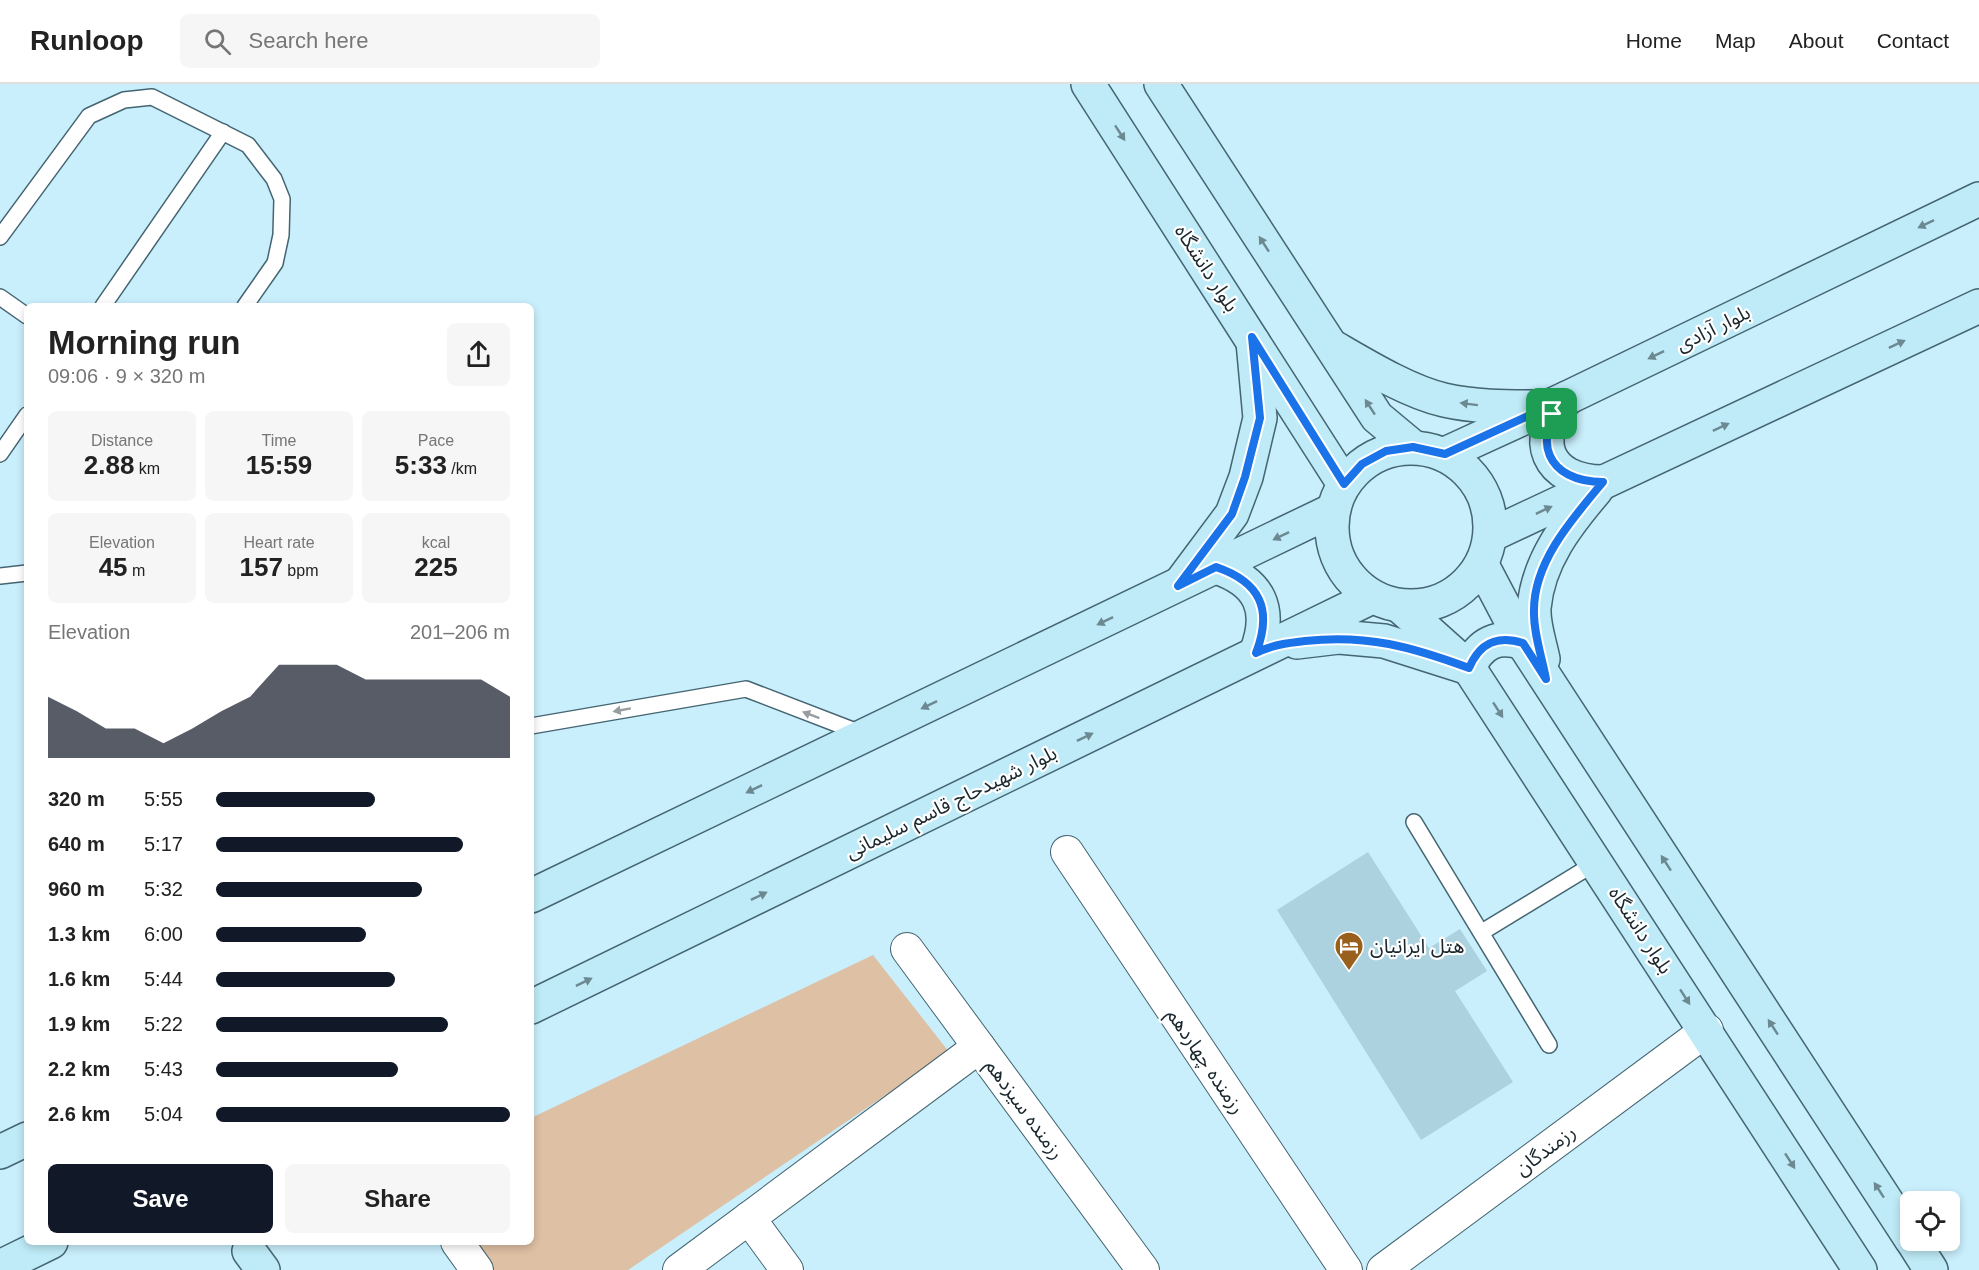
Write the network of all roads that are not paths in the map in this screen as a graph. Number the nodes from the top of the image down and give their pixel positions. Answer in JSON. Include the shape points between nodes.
{"nodes":[{"id":1,"x":1088,"y":84,"type":"edge"},
{"id":2,"x":1161,"y":84,"type":"edge"},
{"id":3,"x":224,"y":132,"type":"junction"},
{"id":4,"x":1979,"y":199,"type":"edge"},
{"id":5,"x":0,"y":237,"type":"edge"},
{"id":6,"x":0,"y":297,"type":"edge"},
{"id":7,"x":105,"y":303,"type":"edge"},
{"id":8,"x":247,"y":303,"type":"edge"},
{"id":9,"x":1979,"y":306,"type":"edge"},
{"id":10,"x":24,"y":314,"type":"edge"},
{"id":11,"x":1252,"y":337,"type":"junction"},
{"id":12,"x":1330,"y":346,"type":"junction"},
{"id":13,"x":1557,"y":402,"type":"junction"},
{"id":14,"x":24,"y":419,"type":"edge"},
{"id":15,"x":1413,"y":447,"type":"junction"},
{"id":16,"x":0,"y":454,"type":"edge"},
{"id":17,"x":1445,"y":454,"type":"junction"},
{"id":18,"x":1603,"y":482,"type":"junction"},
{"id":19,"x":1339,"y":497,"type":"junction"},
{"id":20,"x":1491,"y":535,"type":"junction"},
{"id":21,"x":1482,"y":566,"type":"junction"},
{"id":22,"x":1216,"y":567,"type":"junction"},
{"id":23,"x":24,"y":573,"type":"edge"},
{"id":24,"x":0,"y":576,"type":"edge"},
{"id":25,"x":1178,"y":586,"type":"junction"},
{"id":26,"x":1386,"y":602,"type":"junction"},
{"id":27,"x":1523,"y":643,"type":"junction"},
{"id":28,"x":1264,"y":649,"type":"junction"},
{"id":29,"x":1469,"y":668,"type":"junction"},
{"id":30,"x":1546,"y":679,"type":"junction"},
{"id":31,"x":534,"y":725,"type":"edge"},
{"id":32,"x":866,"y":736,"type":"junction"},
{"id":33,"x":1414,"y":822,"type":"dead end"},
{"id":34,"x":1067,"y":852,"type":"dead end"},
{"id":35,"x":1597,"y":862,"type":"junction"},
{"id":36,"x":534,"y":895,"type":"edge"},
{"id":37,"x":1482,"y":932,"type":"junction"},
{"id":38,"x":907,"y":949,"type":"dead end"},
{"id":39,"x":534,"y":1006,"type":"edge"},
{"id":40,"x":1707,"y":1030,"type":"junction"},
{"id":41,"x":1550,"y":1046,"type":"dead end"},
{"id":42,"x":979,"y":1047,"type":"junction"},
{"id":43,"x":24,"y":1140,"type":"edge"},
{"id":44,"x":0,"y":1152,"type":"edge"},
{"id":45,"x":749,"y":1218,"type":"junction"},
{"id":46,"x":1900,"y":1223,"type":"edge"},
{"id":47,"x":45,"y":1245,"type":"edge"},
{"id":48,"x":459,"y":1245,"type":"edge"},
{"id":49,"x":1918,"y":1251,"type":"edge"},
{"id":50,"x":0,"y":1267,"type":"edge"},
{"id":51,"x":477,"y":1270,"type":"edge"},
{"id":52,"x":679,"y":1270,"type":"edge"},
{"id":53,"x":787,"y":1270,"type":"edge"},
{"id":54,"x":1143,"y":1270,"type":"edge"},
{"id":55,"x":1346,"y":1270,"type":"edge"},
{"id":56,"x":1383,"y":1270,"type":"edge"},
{"id":57,"x":1860,"y":1270,"type":"edge"},
{"id":58,"x":1931,"y":1270,"type":"edge"}],
"edges":[{"from":1,"to":11,"type":"main road","name":"بلوار دانشگاه","one_way":true},
{"from":12,"to":2,"type":"main road","one_way":true},
{"from":3,"to":5,"type":"lane","via":[[152,97],[124,100],[89,116]]},
{"from":3,"to":7,"type":"lane"},
{"from":3,"to":8,"type":"lane","via":[[248,145],[274,179],[282,199],[281,235],[274,263]]},
{"from":4,"to":13,"type":"main road","name":"بلوار آزادی","one_way":true},
{"from":6,"to":10,"type":"lane"},
{"from":18,"to":9,"type":"main road","one_way":true},
{"from":11,"to":19,"type":"main road","name":"بلوار دانشگاه"},
{"from":11,"to":25,"type":"main road","via":[[1260,418],[1245,477],[1232,514]]},
{"from":13,"to":12,"type":"main road","one_way":true,"via":[[1496,407],[1443,400],[1380,374]]},
{"from":15,"to":12,"type":"main road","one_way":true,"via":[[1377,417]]},
{"from":13,"to":17,"type":"main road","name":"بلوار آزادی"},
{"from":13,"to":18,"type":"main road","via":[[1546,435],[1550,456],[1562,472],[1581,482]]},
{"from":14,"to":16,"type":"lane"},
{"from":15,"to":17,"type":"main road"},
{"from":15,"to":19,"type":"main road","via":[[1386,451],[1362,464]]},
{"from":17,"to":20,"type":"main road","via":[[1471,473],[1487,502]]},
{"from":20,"to":18,"type":"main road","one_way":true},
{"from":18,"to":30,"type":"main road","via":[[1568,523],[1542,571],[1534,610]]},
{"from":19,"to":22,"type":"main road","one_way":true},
{"from":19,"to":26,"type":"main road","via":[[1332,535],[1338,560],[1352,581]]},
{"from":20,"to":21,"type":"main road"},
{"from":21,"to":26,"type":"main road","via":[[1462,590],[1433,605]]},
{"from":21,"to":27,"type":"main road"},
{"from":22,"to":25,"type":"main road"},
{"from":22,"to":28,"type":"main road","via":[[1237,574],[1254,589],[1264,610]]},
{"from":23,"to":24,"type":"lane"},
{"from":25,"to":32,"type":"main road","one_way":true},
{"from":26,"to":28,"type":"main road","name":"بلوار شهیدحاج قاسم سلیمانی"},
{"from":26,"to":29,"type":"main road","name":"بلوار دانشگاه"},
{"from":27,"to":29,"type":"main road","via":[[1497,639],[1484,645]]},
{"from":27,"to":30,"type":"main road"},
{"from":28,"to":29,"type":"main road","via":[[1339,637],[1384,641]]},
{"from":39,"to":28,"type":"main road","name":"بلوار شهیدحاج قاسم سلیمانی","one_way":true},
{"from":29,"to":35,"type":"main road","name":"بلوار دانشگاه","one_way":true},
{"from":46,"to":30,"type":"main road","one_way":true},
{"from":32,"to":31,"type":"lane","one_way":true,"via":[[746,689]]},
{"from":32,"to":36,"type":"main road","one_way":true},
{"from":33,"to":37,"type":"lane"},
{"from":34,"to":55,"type":"street","name":"رزمنده چهاردهم"},
{"from":35,"to":37,"type":"lane"},
{"from":35,"to":40,"type":"main road","name":"بلوار دانشگاه","one_way":true},
{"from":37,"to":41,"type":"lane"},
{"from":38,"to":42,"type":"street","name":"رزمنده سیزدهم"},
{"from":40,"to":56,"type":"street","name":"رزمندگان"},
{"from":40,"to":57,"type":"main road","name":"بلوار دانشگاه","one_way":true},
{"from":42,"to":45,"type":"street"},
{"from":42,"to":54,"type":"street","name":"رزمنده سیزدهم"},
{"from":43,"to":44,"type":"main road"},
{"from":45,"to":52,"type":"street"},
{"from":45,"to":53,"type":"street"},
{"from":47,"to":50,"type":"main road"},
{"from":48,"to":51,"type":"street"},
{"from":49,"to":58,"type":"main road"}]}
